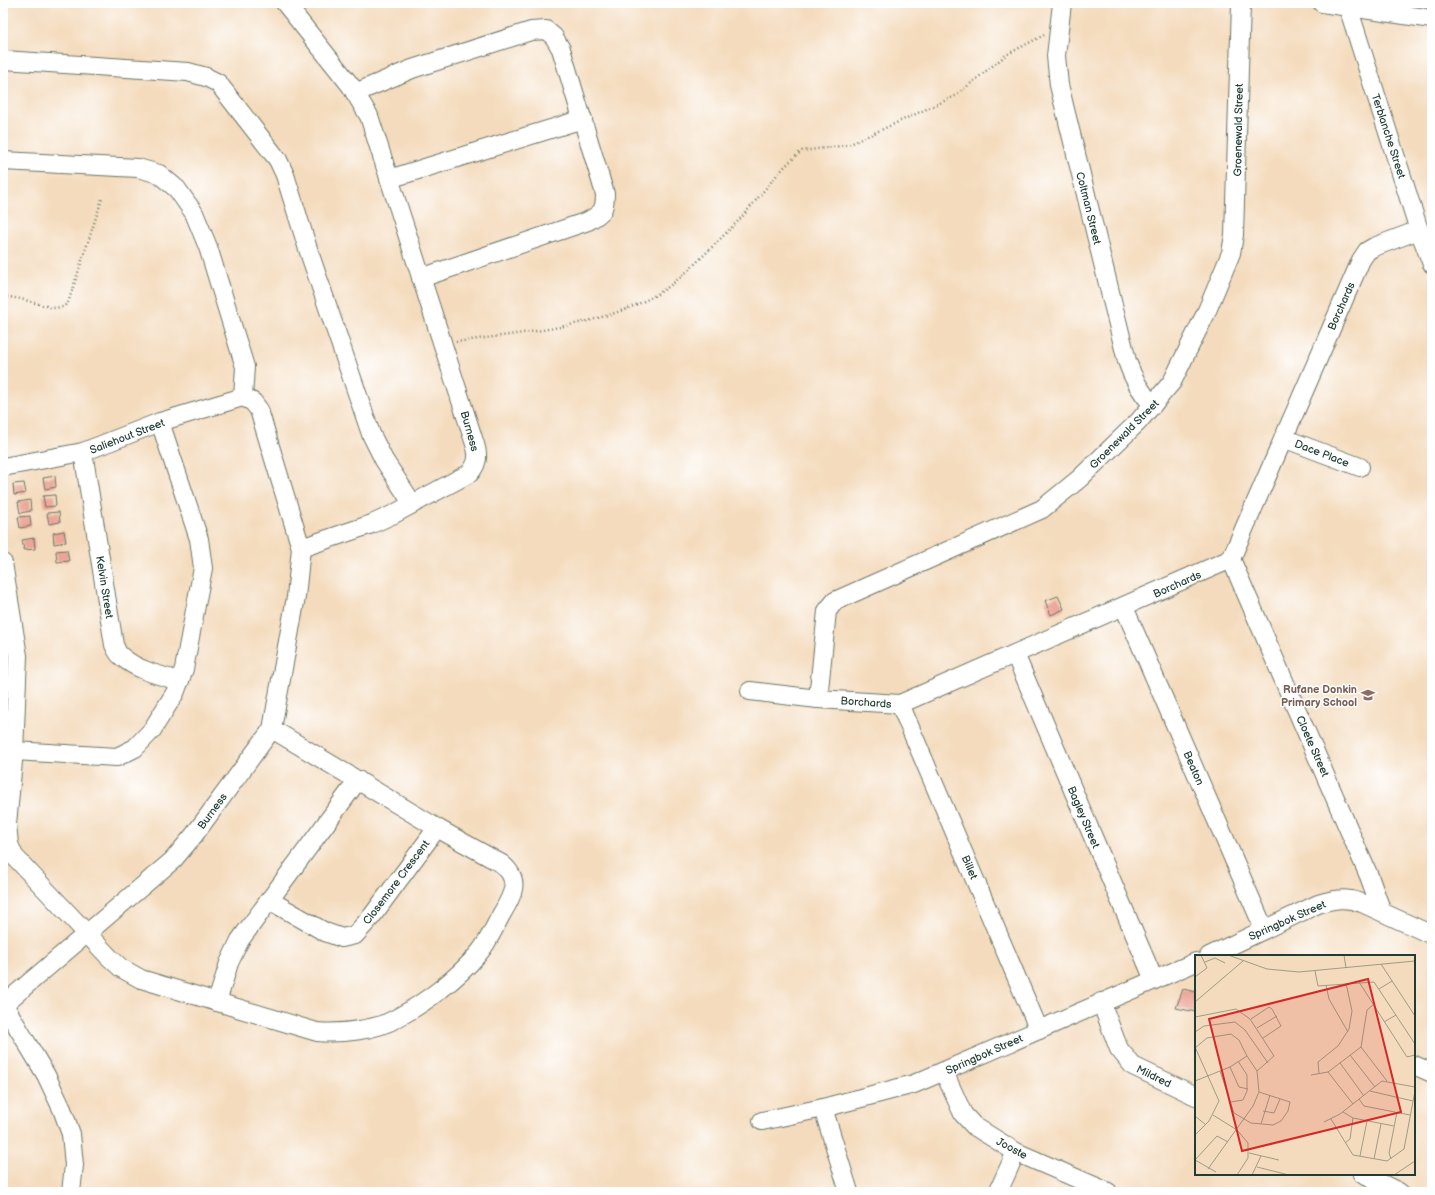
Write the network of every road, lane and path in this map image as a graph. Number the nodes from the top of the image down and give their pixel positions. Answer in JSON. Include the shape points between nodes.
{"nodes":[{"id":1,"x":285,"y":3,"type":"edge"},
{"id":2,"x":1062,"y":3,"type":"edge"},
{"id":3,"x":1242,"y":3,"type":"edge"},
{"id":4,"x":1322,"y":3,"type":"edge"},
{"id":5,"x":1348,"y":7,"type":"junction"},
{"id":6,"x":1432,"y":19,"type":"edge"},
{"id":7,"x":1058,"y":27,"type":"junction"},
{"id":8,"x":3,"y":60,"type":"edge"},
{"id":9,"x":355,"y":93,"type":"junction"},
{"id":10,"x":583,"y":119,"type":"junction"},
{"id":11,"x":3,"y":161,"type":"edge"},
{"id":12,"x":389,"y":179,"type":"junction"},
{"id":13,"x":102,"y":199,"type":"dead end"},
{"id":14,"x":1419,"y":230,"type":"junction"},
{"id":15,"x":1432,"y":264,"type":"edge"},
{"id":16,"x":421,"y":278,"type":"junction"},
{"id":17,"x":3,"y":296,"type":"edge"},
{"id":18,"x":443,"y":344,"type":"junction"},
{"id":19,"x":246,"y":398,"type":"junction"},
{"id":20,"x":1153,"y":405,"type":"junction"},
{"id":21,"x":160,"y":422,"type":"junction"},
{"id":22,"x":1283,"y":438,"type":"junction"},
{"id":23,"x":83,"y":452,"type":"junction"},
{"id":24,"x":3,"y":467,"type":"edge"},
{"id":25,"x":1360,"y":467,"type":"dead end"},
{"id":26,"x":412,"y":503,"type":"junction"},
{"id":27,"x":301,"y":548,"type":"junction"},
{"id":28,"x":1231,"y":559,"type":"junction"},
{"id":29,"x":3,"y":564,"type":"edge"},
{"id":30,"x":1124,"y":607,"type":"junction"},
{"id":31,"x":1015,"y":654,"type":"junction"},
{"id":32,"x":180,"y":681,"type":"junction"},
{"id":33,"x":750,"y":691,"type":"dead end"},
{"id":34,"x":818,"y":699,"type":"junction"},
{"id":35,"x":900,"y":704,"type":"junction"},
{"id":36,"x":272,"y":729,"type":"junction"},
{"id":37,"x":14,"y":751,"type":"junction"},
{"id":38,"x":358,"y":780,"type":"junction"},
{"id":39,"x":437,"y":828,"type":"junction"},
{"id":40,"x":269,"y":900,"type":"junction"},
{"id":41,"x":1382,"y":912,"type":"junction"},
{"id":42,"x":1264,"y":929,"type":"junction"},
{"id":43,"x":88,"y":934,"type":"junction"},
{"id":44,"x":1432,"y":935,"type":"edge"},
{"id":45,"x":1212,"y":955,"type":"edge"},
{"id":46,"x":1195,"y":962,"type":"edge"},
{"id":47,"x":1154,"y":980,"type":"junction"},
{"id":48,"x":217,"y":1002,"type":"junction"},
{"id":49,"x":1101,"y":1002,"type":"junction"},
{"id":50,"x":3,"y":1004,"type":"edge"},
{"id":51,"x":1039,"y":1030,"type":"junction"},
{"id":52,"x":1415,"y":1065,"type":"edge"},
{"id":53,"x":944,"y":1072,"type":"junction"},
{"id":54,"x":1432,"y":1073,"type":"edge"},
{"id":55,"x":1195,"y":1096,"type":"edge"},
{"id":56,"x":823,"y":1108,"type":"junction"},
{"id":57,"x":762,"y":1121,"type":"dead end"},
{"id":58,"x":1016,"y":1152,"type":"junction"},
{"id":59,"x":1364,"y":1175,"type":"edge"},
{"id":60,"x":71,"y":1192,"type":"edge"},
{"id":61,"x":849,"y":1192,"type":"edge"},
{"id":62,"x":998,"y":1192,"type":"edge"},
{"id":63,"x":1108,"y":1192,"type":"edge"},
{"id":64,"x":1398,"y":1192,"type":"edge"}],
"edges":[{"from":1,"to":9,"type":"street","name":"Burness"},
{"from":2,"to":7,"type":"street","name":"Coltman Street"},
{"from":3,"to":20,"type":"street","name":"Groenewald Street","via":[[1236,209],[1231,253],[1206,313],[1172,382]]},
{"from":4,"to":5,"type":"street"},
{"from":5,"to":6,"type":"street"},
{"from":5,"to":14,"type":"street","name":"Terblanche Street"},
{"from":7,"to":18,"type":"path","via":[[1006,55],[955,96],[848,145],[802,151],[736,223],[680,276],[646,299],[617,313],[557,327]]},
{"from":7,"to":20,"type":"street","name":"Coltman Street","via":[[1056,56],[1059,85],[1127,361],[1138,388]]},
{"from":8,"to":26,"type":"street","via":[[188,72],[218,83],[278,160],[285,175],[371,434],[384,460]]},
{"from":9,"to":10,"type":"street","via":[[412,69],[531,31],[546,30],[554,36],[561,49]]},
{"from":9,"to":12,"type":"street","name":"Burness","via":[[369,116]]},
{"from":10,"to":12,"type":"street"},
{"from":10,"to":16,"type":"street","via":[[606,194],[602,213],[588,221]]},
{"from":11,"to":19,"type":"street","via":[[138,168],[159,174],[177,189],[194,214],[208,247],[245,367]]},
{"from":12,"to":16,"type":"street","name":"Burness"},
{"from":13,"to":17,"type":"path","via":[[68,303],[63,307],[53,308]]},
{"from":14,"to":15,"type":"street","name":"Terblanche Street"},
{"from":14,"to":22,"type":"street","name":"Borchards","via":[[1374,247],[1367,251],[1361,260]]},
{"from":16,"to":18,"type":"street","name":"Burness"},
{"from":18,"to":26,"type":"street","name":"Burness","via":[[478,460],[470,473]]},
{"from":19,"to":21,"type":"street","name":"Saliehout Street"},
{"from":19,"to":27,"type":"street","name":"Burness","via":[[258,410]]},
{"from":20,"to":34,"type":"street","name":"Groenewald Street","via":[[1079,479],[1042,509],[835,601],[827,611]]},
{"from":21,"to":23,"type":"street","name":"Saliehout Street"},
{"from":21,"to":32,"type":"street","via":[[203,556],[188,654]]},
{"from":22,"to":25,"type":"street","name":"Dace Place"},
{"from":22,"to":28,"type":"street","name":"Borchards"},
{"from":23,"to":24,"type":"street","name":"Saliehout Street"},
{"from":23,"to":32,"type":"street","name":"Kelvin Street","via":[[114,646],[120,656],[132,663],[153,674]]},
{"from":26,"to":27,"type":"street","name":"Burness","via":[[372,524]]},
{"from":27,"to":36,"type":"street","name":"Burness","via":[[296,597]]},
{"from":28,"to":30,"type":"street","name":"Borchards"},
{"from":28,"to":41,"type":"street","name":"Cloete Street","via":[[1369,876]]},
{"from":29,"to":37,"type":"street","via":[[18,656]]},
{"from":30,"to":31,"type":"street","name":"Borchards"},
{"from":30,"to":42,"type":"street","name":"Beaton"},
{"from":31,"to":35,"type":"street","name":"Borchards"},
{"from":31,"to":47,"type":"street","name":"Bagley Street"},
{"from":32,"to":37,"type":"street","via":[[152,730],[135,748],[117,757]]},
{"from":33,"to":34,"type":"street","name":"Borchards"},
{"from":34,"to":35,"type":"street","name":"Borchards"},
{"from":35,"to":51,"type":"street","name":"Billet"},
{"from":36,"to":38,"type":"street","name":"Closemore Crescent"},
{"from":36,"to":43,"type":"street","name":"Burness","via":[[173,860]]},
{"from":37,"to":43,"type":"street","via":[[7,824],[9,844],[14,856]]},
{"from":38,"to":39,"type":"street","name":"Closemore Crescent"},
{"from":38,"to":40,"type":"street"},
{"from":39,"to":40,"type":"street","name":"Closemore Crescent","via":[[355,935],[342,938],[325,932]]},
{"from":39,"to":48,"type":"street","name":"Closemore Crescent","via":[[502,864],[509,870],[514,885],[507,904],[479,954],[442,988],[396,1019],[357,1030],[332,1033],[317,1032]]},
{"from":40,"to":48,"type":"street","via":[[240,940],[229,963]]},
{"from":41,"to":42,"type":"street","name":"Springbok Street","via":[[1350,899],[1336,899],[1318,904]]},
{"from":41,"to":44,"type":"street","name":"Springbok Street"},
{"from":42,"to":45,"type":"street","name":"Springbok Street"},
{"from":43,"to":48,"type":"street","name":"Closemore Crescent","via":[[117,965],[132,974]]},
{"from":43,"to":50,"type":"street","name":"Burness"},
{"from":46,"to":47,"type":"street","name":"Springbok Street"},
{"from":47,"to":49,"type":"street","name":"Springbok Street"},
{"from":49,"to":51,"type":"street","name":"Springbok Street"},
{"from":49,"to":55,"type":"street","name":"Mildred","via":[[1119,1049],[1133,1066]]},
{"from":50,"to":60,"type":"street","via":[[42,1069],[62,1109],[71,1134],[74,1165]]},
{"from":51,"to":53,"type":"street","name":"Springbok Street"},
{"from":52,"to":54,"type":"street"},
{"from":53,"to":56,"type":"street","name":"Springbok Street","via":[[907,1086]]},
{"from":53,"to":58,"type":"street","name":"Jooste","via":[[962,1114],[974,1126]]},
{"from":56,"to":57,"type":"street","name":"Springbok Street"},
{"from":56,"to":61,"type":"street"},
{"from":58,"to":62,"type":"street"},
{"from":58,"to":63,"type":"street","name":"Jooste"},
{"from":59,"to":64,"type":"street"}]}
